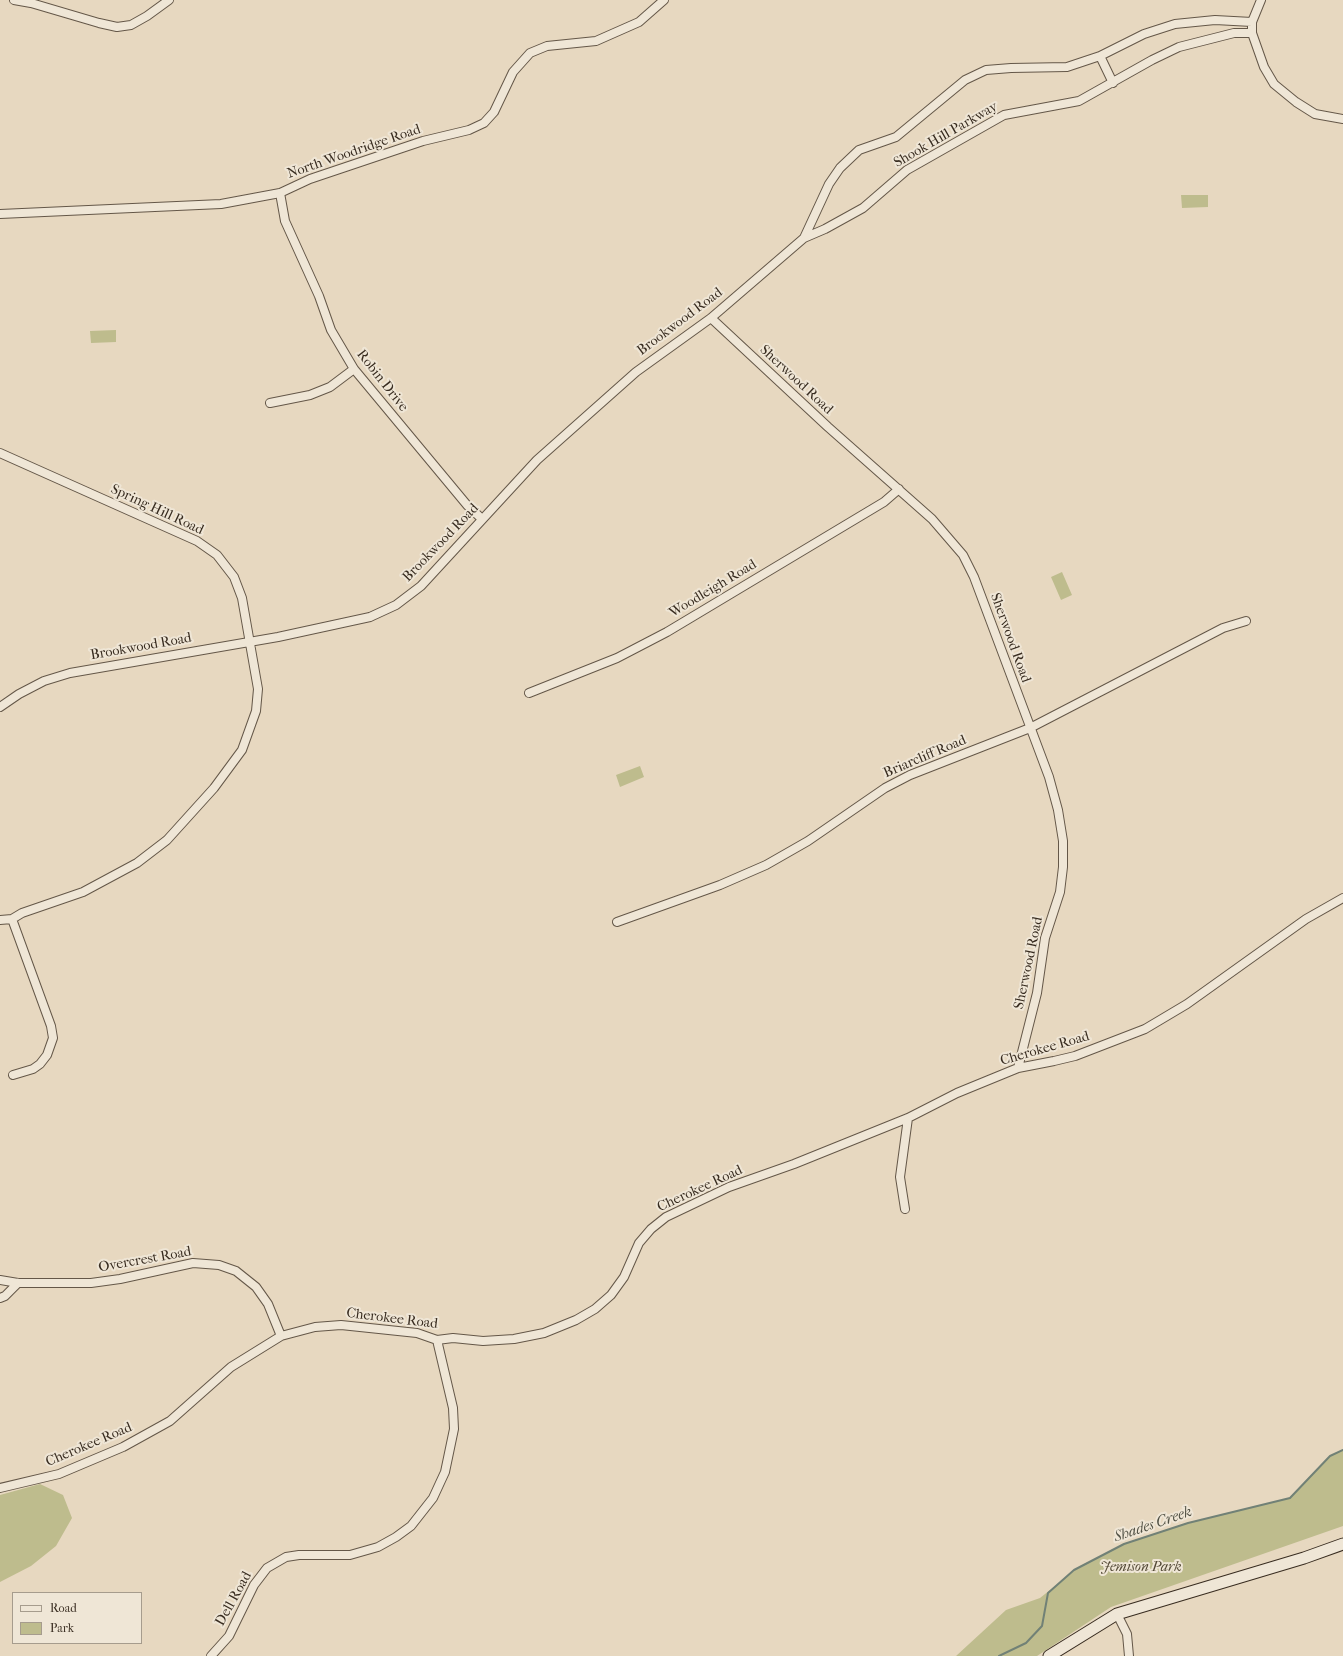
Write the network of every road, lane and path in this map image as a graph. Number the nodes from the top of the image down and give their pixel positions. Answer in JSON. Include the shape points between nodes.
{"nodes":[{"id":1,"x":14,"y":0,"type":"edge"},
{"id":2,"x":170,"y":0,"type":"edge"},
{"id":3,"x":664,"y":0,"type":"edge"},
{"id":4,"x":1261,"y":0,"type":"edge"},
{"id":5,"x":1252,"y":22,"type":"junction"},
{"id":6,"x":1252,"y":33,"type":"junction"},
{"id":7,"x":1100,"y":56,"type":"junction"},
{"id":8,"x":1113,"y":83,"type":"junction"},
{"id":9,"x":1343,"y":119,"type":"edge"},
{"id":10,"x":280,"y":193,"type":"junction"},
{"id":11,"x":0,"y":214,"type":"edge"},
{"id":12,"x":804,"y":238,"type":"junction"},
{"id":13,"x":778,"y":259,"type":"joint"},
{"id":14,"x":711,"y":318,"type":"junction"},
{"id":15,"x":354,"y":369,"type":"junction"},
{"id":16,"x":270,"y":403,"type":"dead end"},
{"id":17,"x":0,"y":453,"type":"edge"},
{"id":18,"x":899,"y":490,"type":"junction"},
{"id":19,"x":482,"y":518,"type":"junction"},
{"id":20,"x":1246,"y":621,"type":"dead end"},
{"id":21,"x":250,"y":641,"type":"junction"},
{"id":22,"x":529,"y":693,"type":"dead end"},
{"id":23,"x":0,"y":707,"type":"edge"},
{"id":24,"x":1030,"y":728,"type":"junction"},
{"id":25,"x":1343,"y":898,"type":"edge"},
{"id":26,"x":12,"y":919,"type":"junction"},
{"id":27,"x":0,"y":920,"type":"edge"},
{"id":28,"x":617,"y":922,"type":"dead end"},
{"id":29,"x":1018,"y":1068,"type":"junction"},
{"id":30,"x":14,"y":1075,"type":"dead end"},
{"id":31,"x":908,"y":1118,"type":"junction"},
{"id":32,"x":905,"y":1209,"type":"dead end"},
{"id":33,"x":0,"y":1280,"type":"edge"},
{"id":34,"x":18,"y":1283,"type":"junction"},
{"id":35,"x":0,"y":1298,"type":"edge"},
{"id":36,"x":281,"y":1336,"type":"junction"},
{"id":37,"x":437,"y":1340,"type":"junction"},
{"id":38,"x":0,"y":1488,"type":"edge"},
{"id":39,"x":1343,"y":1544,"type":"edge"},
{"id":40,"x":1118,"y":1614,"type":"junction"},
{"id":41,"x":211,"y":1656,"type":"edge"},
{"id":42,"x":1050,"y":1656,"type":"edge"},
{"id":43,"x":1129,"y":1656,"type":"edge"}],
"edges":[{"from":1,"to":2,"type":"street","via":[[117,27],[131,25]]},
{"from":3,"to":10,"type":"street","name":"North Woodridge Road","via":[[638,22],[596,41],[547,46],[530,53],[513,72],[494,112],[484,123],[469,130],[423,141],[310,179]]},
{"from":4,"to":5,"type":"street"},
{"from":5,"to":6,"type":"street"},
{"from":5,"to":7,"type":"street","name":"Shook Hill Parkway","via":[[1215,20],[1175,24],[1144,34]]},
{"from":6,"to":8,"type":"street","name":"Shook Hill Parkway","via":[[1234,33],[1178,47]]},
{"from":6,"to":9,"type":"street","via":[[1264,67],[1274,84],[1315,114]]},
{"from":7,"to":8,"type":"street"},
{"from":7,"to":12,"type":"street","name":"Shook Hill Parkway","via":[[1067,67],[986,70],[964,80],[896,137],[859,150],[840,168],[829,184]]},
{"from":8,"to":12,"type":"street","name":"Shook Hill Parkway","via":[[1079,101],[1004,115],[907,170],[863,208]]},
{"from":10,"to":11,"type":"street","name":"North Woodridge Road","via":[[221,204]]},
{"from":10,"to":15,"type":"street","name":"Robin Drive","via":[[285,221],[319,296],[331,330]]},
{"from":12,"to":13,"type":"street","name":"Shook Hill Parkway"},
{"from":13,"to":14,"type":"street","name":"Brookwood Road"},
{"from":14,"to":18,"type":"street","name":"Sherwood Road"},
{"from":14,"to":19,"type":"street","name":"Brookwood Road","via":[[636,372],[537,460]]},
{"from":15,"to":16,"type":"street","via":[[330,387],[310,396]]},
{"from":15,"to":19,"type":"street","name":"Robin Drive","via":[[467,505]]},
{"from":17,"to":21,"type":"street","name":"Spring Hill Road","via":[[197,541],[217,555],[234,578],[242,598]]},
{"from":18,"to":22,"type":"street","name":"Woodleigh Road","via":[[884,502],[667,632],[617,658]]},
{"from":18,"to":24,"type":"street","name":"Sherwood Road","via":[[932,519],[962,555],[974,577]]},
{"from":19,"to":21,"type":"street","name":"Brookwood Road","via":[[421,586],[396,605],[370,617]]},
{"from":20,"to":24,"type":"street","name":"Briarcliff Road","via":[[1223,628]]},
{"from":21,"to":23,"type":"street","name":"Brookwood Road","via":[[70,673],[44,681]]},
{"from":21,"to":26,"type":"street","name":"Spring Hill Road","via":[[258,689],[256,711],[242,750],[214,788],[167,840],[137,863],[83,892],[22,913]]},
{"from":24,"to":28,"type":"street","name":"Briarcliff Road","via":[[904,778],[885,788],[808,841],[766,865],[720,885]]},
{"from":24,"to":29,"type":"street","name":"Sherwood Road","via":[[1049,777],[1058,810],[1063,841],[1063,867],[1060,892],[1045,938],[1038,993]]},
{"from":25,"to":29,"type":"street","name":"Cherokee Road","via":[[1306,919],[1187,1004],[1145,1029],[1076,1056]]},
{"from":26,"to":27,"type":"street"},
{"from":26,"to":30,"type":"street","via":[[51,1026],[53,1038],[47,1055],[40,1064]]},
{"from":29,"to":31,"type":"street","name":"Cherokee Road","via":[[956,1093]]},
{"from":31,"to":32,"type":"street","via":[[900,1177]]},
{"from":31,"to":37,"type":"street","name":"Cherokee Road","via":[[729,1187],[666,1217],[651,1229],[640,1243],[624,1277],[612,1295],[576,1320],[544,1333],[514,1339]]},
{"from":33,"to":34,"type":"street","name":"Overcrest Road"},
{"from":34,"to":35,"type":"street","via":[[6,1296]]},
{"from":34,"to":36,"type":"street","name":"Overcrest Road","via":[[91,1283],[193,1263],[219,1265],[236,1271],[256,1287],[268,1304]]},
{"from":36,"to":37,"type":"street","name":"Cherokee Road","via":[[315,1327],[341,1325],[417,1333]]},
{"from":36,"to":38,"type":"street","name":"Cherokee Road","via":[[232,1367],[170,1421],[123,1448],[59,1474]]},
{"from":37,"to":41,"type":"street","name":"Dell Road","via":[[453,1408],[454,1429],[445,1472],[433,1498],[411,1526],[396,1538],[378,1547],[350,1555],[299,1555],[286,1558],[268,1568],[254,1585],[229,1636]]},
{"from":39,"to":40,"type":"main road","via":[[1296,1561]]},
{"from":40,"to":42,"type":"main road"},
{"from":40,"to":43,"type":"street","via":[[1127,1634]]}]}
